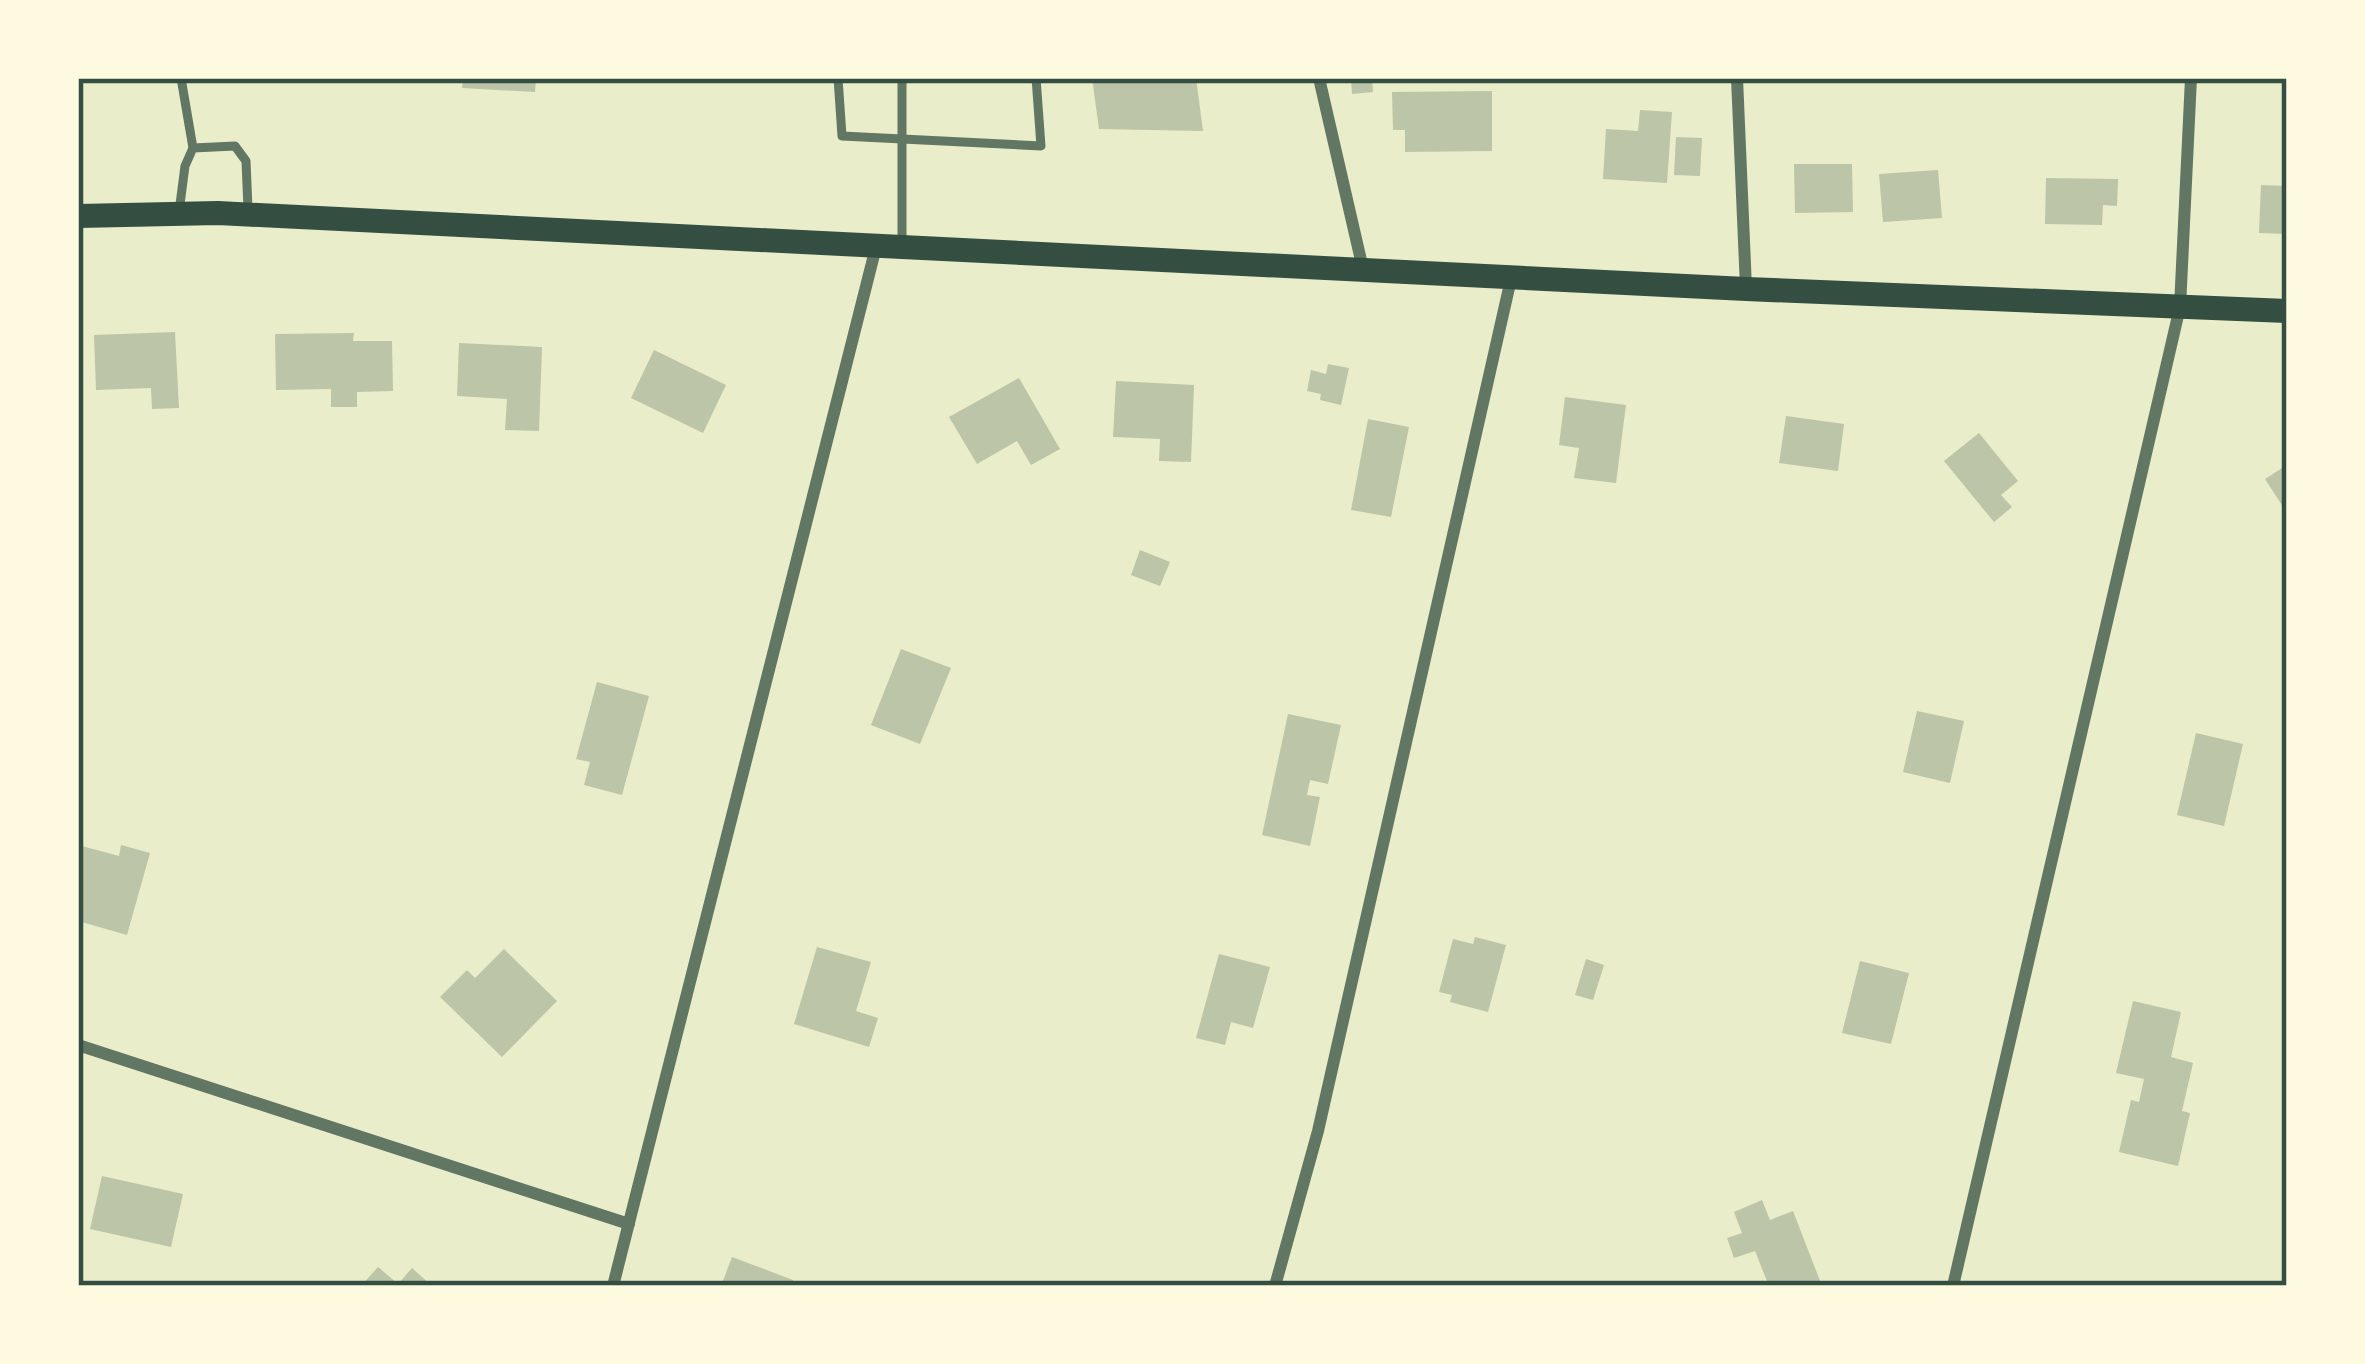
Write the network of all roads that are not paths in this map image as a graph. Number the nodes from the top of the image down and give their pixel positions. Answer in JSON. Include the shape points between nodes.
{"nodes":[{"id":1,"x":181,"y":78,"type":"edge"},
{"id":2,"x":838,"y":78,"type":"edge"},
{"id":3,"x":902,"y":78,"type":"edge"},
{"id":4,"x":1036,"y":78,"type":"edge"},
{"id":5,"x":1319,"y":78,"type":"edge"},
{"id":6,"x":1737,"y":78,"type":"edge"},
{"id":7,"x":2191,"y":78,"type":"edge"},
{"id":8,"x":902,"y":139,"type":"junction"},
{"id":9,"x":193,"y":148,"type":"junction"},
{"id":10,"x":178,"y":212,"type":"junction"},
{"id":11,"x":78,"y":215,"type":"edge"},
{"id":12,"x":248,"y":215,"type":"junction"},
{"id":13,"x":889,"y":248,"type":"junction"},
{"id":14,"x":1363,"y":271,"type":"junction"},
{"id":15,"x":1511,"y":278,"type":"junction"},
{"id":16,"x":1746,"y":289,"type":"junction"},
{"id":17,"x":2180,"y":307,"type":"junction"},
{"id":18,"x":2287,"y":311,"type":"edge"},
{"id":19,"x":78,"y":1045,"type":"edge"},
{"id":20,"x":629,"y":1224,"type":"junction"},
{"id":21,"x":613,"y":1286,"type":"edge"},
{"id":22,"x":1275,"y":1286,"type":"edge"},
{"id":23,"x":1953,"y":1286,"type":"edge"}],
"edges":[{"from":1,"to":9,"type":"lane"},
{"from":2,"to":8,"type":"lane","via":[[842,136]]},
{"from":3,"to":8,"type":"lane"},
{"from":4,"to":8,"type":"lane","via":[[1041,146]]},
{"from":5,"to":14,"type":"street"},
{"from":6,"to":16,"type":"street"},
{"from":7,"to":17,"type":"street"},
{"from":8,"to":13,"type":"lane"},
{"from":9,"to":10,"type":"lane"},
{"from":9,"to":12,"type":"lane","via":[[235,146],[246,161]]},
{"from":10,"to":11,"type":"main road"},
{"from":10,"to":12,"type":"main road"},
{"from":12,"to":13,"type":"main road"},
{"from":13,"to":14,"type":"main road"},
{"from":13,"to":20,"type":"street"},
{"from":14,"to":15,"type":"main road"},
{"from":15,"to":16,"type":"main road"},
{"from":15,"to":22,"type":"street","via":[[1318,1131]]},
{"from":16,"to":17,"type":"main road"},
{"from":17,"to":18,"type":"main road"},
{"from":17,"to":23,"type":"street"},
{"from":19,"to":20,"type":"street"},
{"from":20,"to":21,"type":"street"}]}
